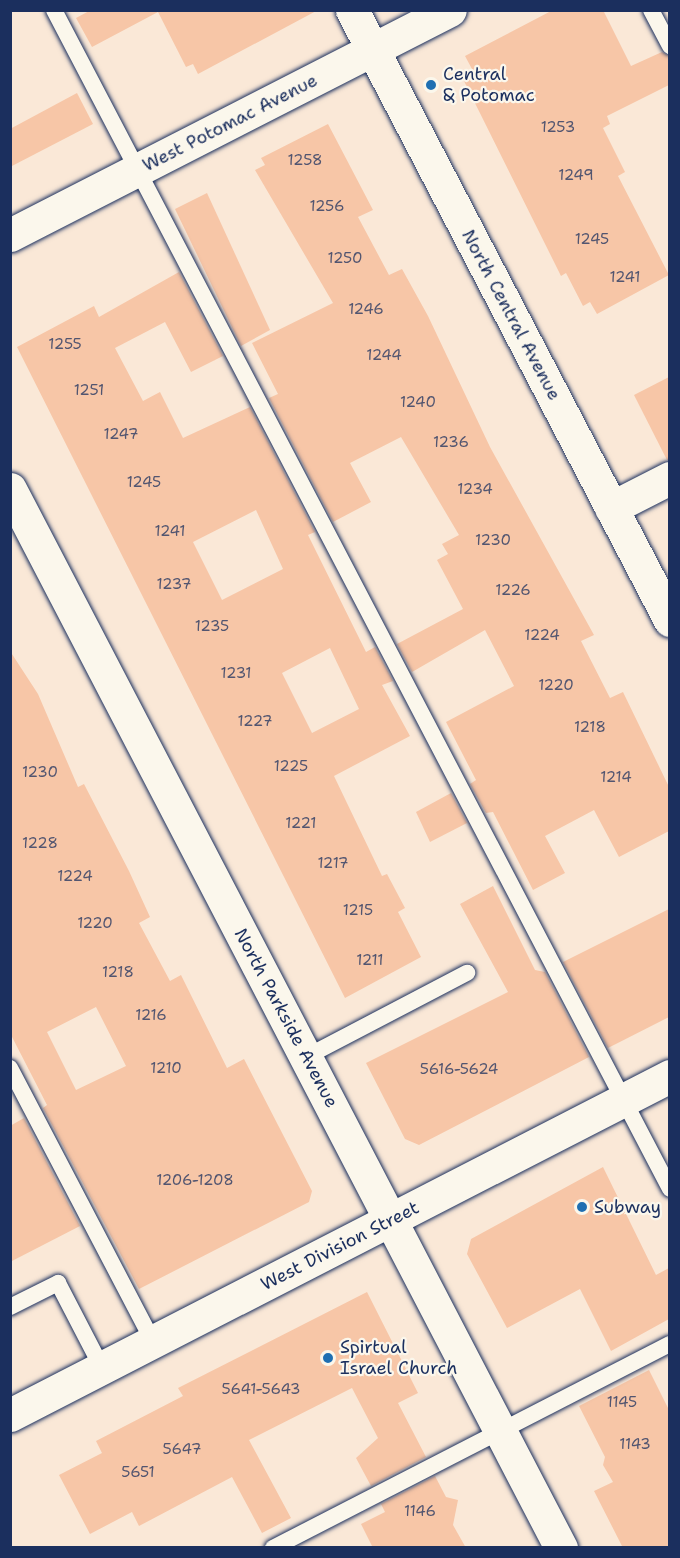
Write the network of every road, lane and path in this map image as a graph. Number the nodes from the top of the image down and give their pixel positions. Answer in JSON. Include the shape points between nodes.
{"nodes":[{"id":1,"x":54,"y":10,"type":"edge"},
{"id":2,"x":352,"y":10,"type":"edge"},
{"id":3,"x":450,"y":10,"type":"edge"},
{"id":4,"x":651,"y":10,"type":"edge"},
{"id":5,"x":669,"y":46,"type":"edge"},
{"id":6,"x":373,"y":50,"type":"junction"},
{"id":7,"x":137,"y":170,"type":"junction"},
{"id":8,"x":10,"y":234,"type":"edge"},
{"id":9,"x":669,"y":478,"type":"edge"},
{"id":10,"x":10,"y":489,"type":"edge"},
{"id":11,"x":611,"y":508,"type":"junction"},
{"id":12,"x":669,"y":620,"type":"edge"},
{"id":13,"x":467,"y":973,"type":"dead end"},
{"id":14,"x":306,"y":1057,"type":"junction"},
{"id":15,"x":10,"y":1068,"type":"edge"},
{"id":16,"x":669,"y":1076,"type":"edge"},
{"id":17,"x":623,"y":1100,"type":"junction"},
{"id":18,"x":669,"y":1189,"type":"edge"},
{"id":19,"x":391,"y":1220,"type":"junction"},
{"id":20,"x":10,"y":1307,"type":"edge"},
{"id":21,"x":153,"y":1342,"type":"junction"},
{"id":22,"x":669,"y":1344,"type":"edge"},
{"id":23,"x":102,"y":1368,"type":"junction"},
{"id":24,"x":10,"y":1415,"type":"edge"},
{"id":25,"x":500,"y":1431,"type":"junction"},
{"id":26,"x":273,"y":1548,"type":"edge"},
{"id":27,"x":561,"y":1548,"type":"edge"}],
"edges":[{"from":1,"to":7,"type":"lane"},
{"from":2,"to":6,"type":"street","name":"North Central Avenue"},
{"from":3,"to":6,"type":"street","name":"West Potomac Avenue"},
{"from":4,"to":5,"type":"lane"},
{"from":6,"to":7,"type":"street","name":"West Potomac Avenue"},
{"from":6,"to":11,"type":"street","name":"North Central Avenue"},
{"from":7,"to":8,"type":"street","name":"West Potomac Avenue"},
{"from":7,"to":17,"type":"lane"},
{"from":9,"to":11,"type":"street"},
{"from":10,"to":14,"type":"street","name":"North Parkside Avenue"},
{"from":11,"to":12,"type":"street","name":"North Central Avenue"},
{"from":13,"to":14,"type":"lane"},
{"from":14,"to":19,"type":"street","name":"North Parkside Avenue"},
{"from":15,"to":21,"type":"lane"},
{"from":16,"to":17,"type":"street","name":"West Division Street"},
{"from":17,"to":18,"type":"lane"},
{"from":17,"to":19,"type":"street","name":"West Division Street"},
{"from":19,"to":21,"type":"street","name":"West Division Street"},
{"from":19,"to":25,"type":"street","name":"North Parkside Avenue"},
{"from":20,"to":23,"type":"lane","via":[[58,1283]]},
{"from":21,"to":23,"type":"street","name":"West Division Street"},
{"from":22,"to":25,"type":"lane"},
{"from":23,"to":24,"type":"street","name":"West Division Street"},
{"from":25,"to":26,"type":"lane"},
{"from":25,"to":27,"type":"street","name":"North Parkside Avenue"}]}
